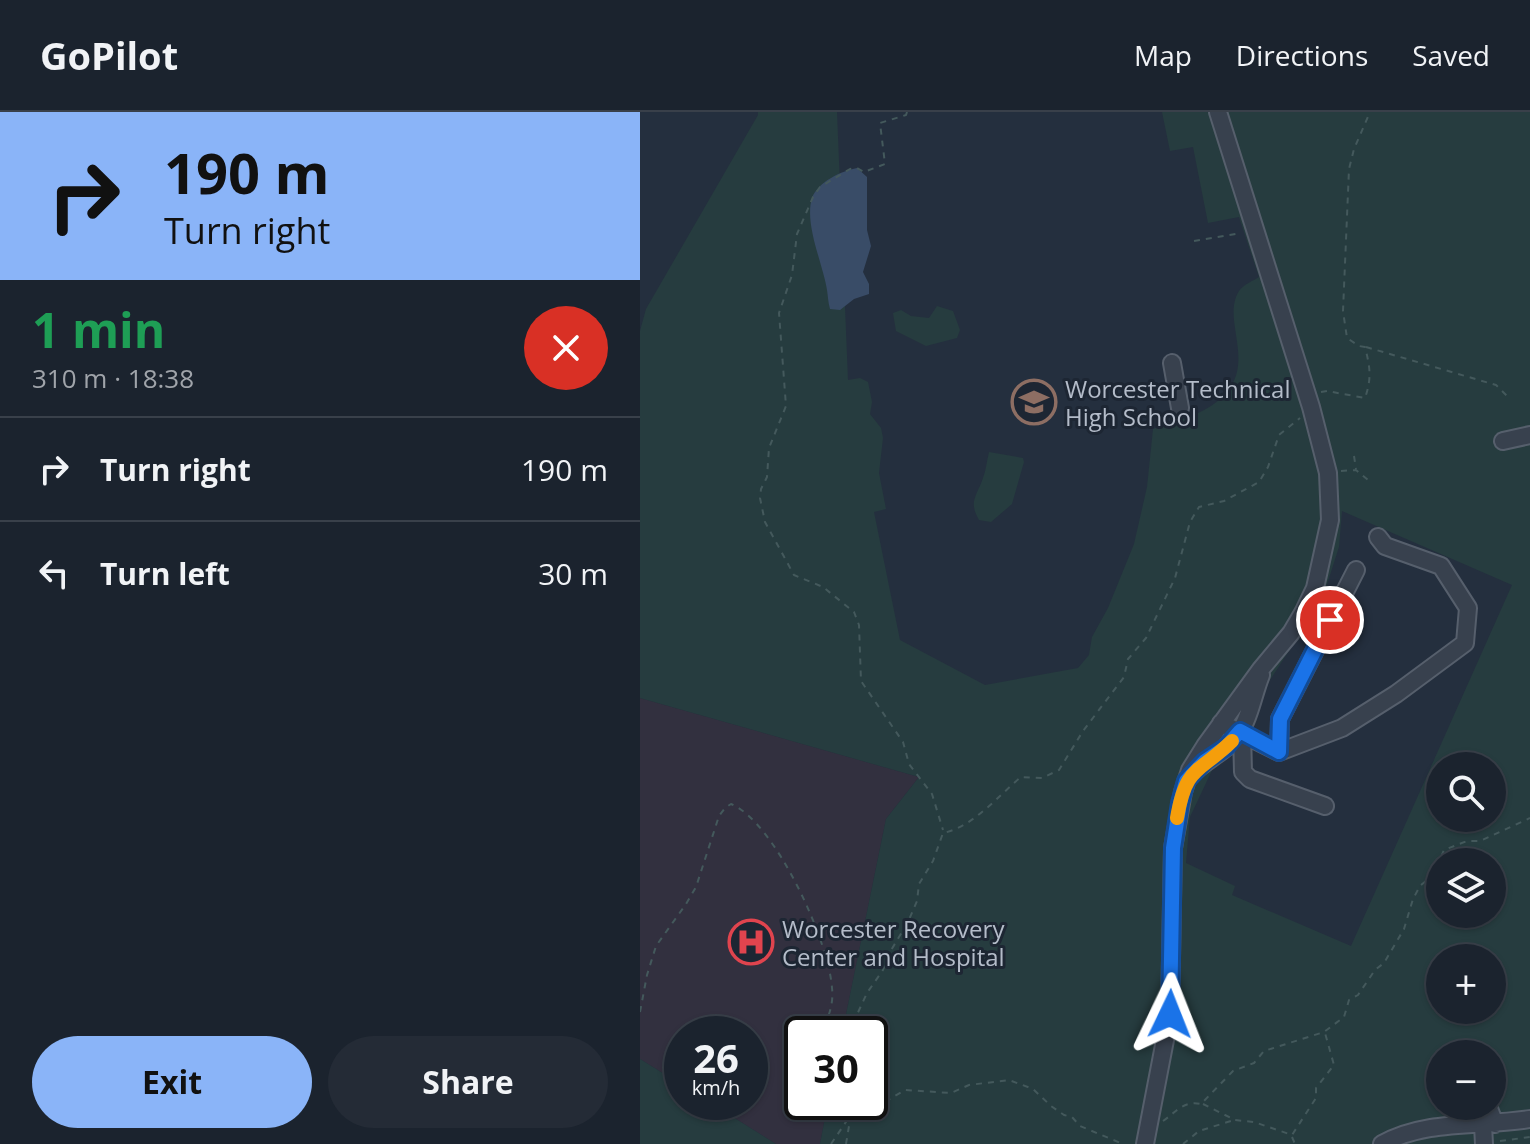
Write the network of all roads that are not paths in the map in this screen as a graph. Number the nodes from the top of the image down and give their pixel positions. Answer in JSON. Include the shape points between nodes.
{"nodes":[{"id":1,"x":1218,"y":112,"type":"edge"},
{"id":2,"x":1172,"y":363,"type":"dead end"},
{"id":3,"x":1180,"y":408,"type":"dead end"},
{"id":4,"x":1530,"y":435,"type":"edge"},
{"id":5,"x":1503,"y":441,"type":"dead end"},
{"id":6,"x":1378,"y":537,"type":"dead end"},
{"id":7,"x":1356,"y":570,"type":"dead end"},
{"id":8,"x":1315,"y":588,"type":"junction"},
{"id":9,"x":1339,"y":599,"type":"junction"},
{"id":10,"x":1271,"y":657,"type":"junction"},
{"id":11,"x":1221,"y":723,"type":"junction"},
{"id":12,"x":1241,"y":732,"type":"junction"},
{"id":13,"x":1279,"y":752,"type":"junction"},
{"id":14,"x":1186,"y":781,"type":"junction"},
{"id":15,"x":1325,"y":806,"type":"dead end"},
{"id":16,"x":1530,"y":1119,"type":"edge"},
{"id":17,"x":1490,"y":1134,"type":"edge"},
{"id":18,"x":1146,"y":1139,"type":"edge"},
{"id":19,"x":1382,"y":1144,"type":"edge"}],
"edges":[{"from":1,"to":8,"type":"street","via":[[1328,474],[1329,533]]},
{"from":2,"to":3,"type":"street"},
{"from":4,"to":5,"type":"street"},
{"from":6,"to":13,"type":"street","via":[[1385,546],[1441,566],[1468,608],[1465,643],[1342,728]]},
{"from":7,"to":9,"type":"street"},
{"from":8,"to":9,"type":"street"},
{"from":8,"to":10,"type":"street"},
{"from":9,"to":13,"type":"street","via":[[1280,719]]},
{"from":10,"to":11,"type":"street"},
{"from":10,"to":12,"type":"street"},
{"from":11,"to":12,"type":"street"},
{"from":11,"to":14,"type":"street"},
{"from":12,"to":13,"type":"street"},
{"from":12,"to":14,"type":"street"},
{"from":12,"to":15,"type":"street","via":[[1243,772],[1250,779]]},
{"from":14,"to":18,"type":"street","via":[[1173,848],[1170,1014]]},
{"from":16,"to":17,"type":"street"},
{"from":17,"to":19,"type":"street","via":[[1423,1129]]}]}
